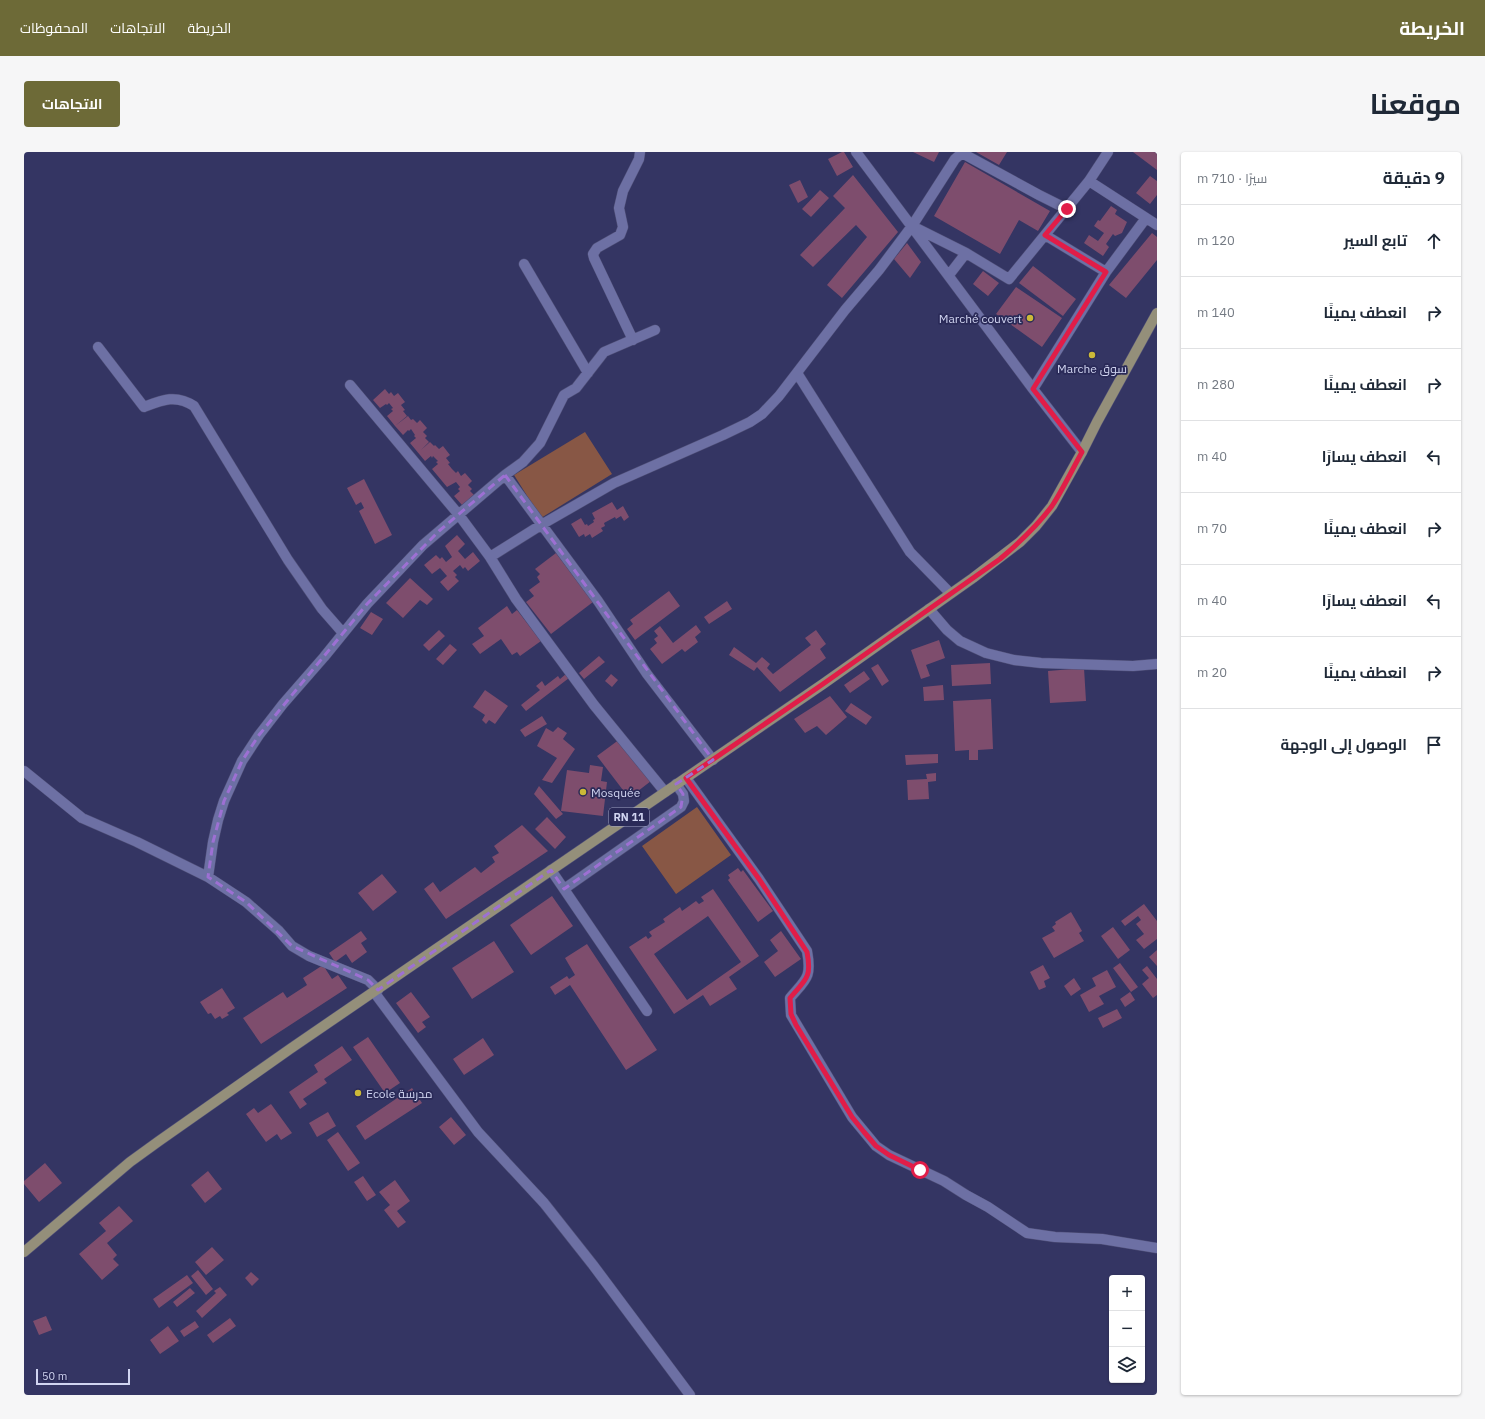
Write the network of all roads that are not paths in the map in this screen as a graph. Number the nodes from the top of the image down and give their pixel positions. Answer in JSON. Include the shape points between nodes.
{"nodes":[{"id":1,"x":640,"y":152,"type":"edge"},
{"id":2,"x":856,"y":152,"type":"edge"},
{"id":3,"x":1108,"y":152,"type":"edge"},
{"id":4,"x":1089,"y":181,"type":"junction"},
{"id":5,"x":1067,"y":209,"type":"junction"},
{"id":6,"x":1146,"y":218,"type":"junction"},
{"id":7,"x":1157,"y":225,"type":"edge"},
{"id":8,"x":912,"y":226,"type":"junction"},
{"id":9,"x":1045,"y":235,"type":"junction"},
{"id":10,"x":966,"y":253,"type":"junction"},
{"id":11,"x":524,"y":264,"type":"dead end"},
{"id":12,"x":1106,"y":272,"type":"junction"},
{"id":13,"x":949,"y":275,"type":"junction"},
{"id":14,"x":1157,"y":313,"type":"edge"},
{"id":15,"x":655,"y":330,"type":"dead end"},
{"id":16,"x":633,"y":340,"type":"junction"},
{"id":17,"x":98,"y":346,"type":"dead end"},
{"id":18,"x":588,"y":373,"type":"junction"},
{"id":19,"x":796,"y":373,"type":"junction"},
{"id":20,"x":350,"y":386,"type":"dead end"},
{"id":21,"x":1033,"y":389,"type":"junction"},
{"id":22,"x":1082,"y":452,"type":"junction"},
{"id":23,"x":505,"y":475,"type":"junction"},
{"id":24,"x":459,"y":515,"type":"junction"},
{"id":25,"x":541,"y":525,"type":"junction"},
{"id":26,"x":490,"y":557,"type":"junction"},
{"id":27,"x":950,"y":593,"type":"junction"},
{"id":28,"x":929,"y":609,"type":"junction"},
{"id":29,"x":343,"y":633,"type":"junction"},
{"id":30,"x":1157,"y":664,"type":"edge"},
{"id":31,"x":713,"y":760,"type":"junction"},
{"id":32,"x":24,"y":771,"type":"edge"},
{"id":33,"x":686,"y":778,"type":"junction"},
{"id":34,"x":676,"y":784,"type":"junction"},
{"id":35,"x":665,"y":792,"type":"junction"},
{"id":36,"x":551,"y":870,"type":"junction"},
{"id":37,"x":208,"y":877,"type":"junction"},
{"id":38,"x":564,"y":889,"type":"junction"},
{"id":39,"x":376,"y":991,"type":"junction"},
{"id":40,"x":647,"y":1010,"type":"dead end"},
{"id":41,"x":1157,"y":1248,"type":"edge"},
{"id":42,"x":24,"y":1252,"type":"edge"},
{"id":43,"x":690,"y":1395,"type":"edge"}],
"edges":[{"from":1,"to":16,"type":"street","via":[[639,160],[622,191],[620,208],[623,227],[620,235],[597,248],[593,254]]},
{"from":2,"to":8,"type":"street"},
{"from":3,"to":4,"type":"street"},
{"from":4,"to":5,"type":"street"},
{"from":4,"to":6,"type":"street"},
{"from":5,"to":8,"type":"street","via":[[962,153],[952,163]]},
{"from":5,"to":9,"type":"street"},
{"from":6,"to":7,"type":"street"},
{"from":6,"to":12,"type":"street"},
{"from":8,"to":10,"type":"street"},
{"from":8,"to":13,"type":"street"},
{"from":8,"to":19,"type":"street"},
{"from":9,"to":10,"type":"street","via":[[1009,279]]},
{"from":9,"to":12,"type":"street"},
{"from":10,"to":13,"type":"street"},
{"from":11,"to":18,"type":"street"},
{"from":12,"to":21,"type":"street"},
{"from":13,"to":21,"type":"street"},
{"from":14,"to":22,"type":"main road","number":"RN 11"},
{"from":15,"to":16,"type":"street"},
{"from":16,"to":18,"type":"street","via":[[604,352]]},
{"from":17,"to":29,"type":"street","via":[[144,407],[170,399],[179,399],[194,406],[288,560],[322,609]]},
{"from":18,"to":23,"type":"street","via":[[576,388],[564,395],[540,443],[523,462]]},
{"from":19,"to":25,"type":"street","via":[[779,396],[762,414],[750,422],[614,483]]},
{"from":19,"to":27,"type":"street","via":[[910,552]]},
{"from":20,"to":24,"type":"street"},
{"from":21,"to":22,"type":"street"},
{"from":22,"to":27,"type":"main road","number":"RN 11","via":[[1052,506],[1036,526],[1000,559]]},
{"from":23,"to":24,"type":"street"},
{"from":23,"to":25,"type":"street"},
{"from":24,"to":26,"type":"street"},
{"from":24,"to":29,"type":"street","via":[[423,545]]},
{"from":25,"to":26,"type":"street"},
{"from":25,"to":31,"type":"street","via":[[598,601],[647,674]]},
{"from":26,"to":35,"type":"street","via":[[516,599],[594,705]]},
{"from":27,"to":28,"type":"main road","number":"RN 11"},
{"from":28,"to":30,"type":"street","via":[[960,641],[986,653],[1014,660],[1053,664]]},
{"from":28,"to":31,"type":"main road","number":"RN 11"},
{"from":29,"to":37,"type":"street","via":[[258,735],[242,761],[218,820]]},
{"from":31,"to":33,"type":"main road","number":"RN 11"},
{"from":32,"to":37,"type":"street","via":[[82,818]]},
{"from":33,"to":34,"type":"main road","number":"RN 11"},
{"from":33,"to":41,"type":"street","via":[[759,879],[807,952],[808,974],[804,983],[790,998],[791,1014],[852,1117],[876,1146],[889,1155],[944,1181],[1027,1233],[1102,1239]]},
{"from":34,"to":35,"type":"main road","number":"RN 11"},
{"from":34,"to":38,"type":"street","via":[[683,794],[684,801],[681,806]]},
{"from":35,"to":36,"type":"main road","number":"RN 11"},
{"from":36,"to":38,"type":"street"},
{"from":36,"to":39,"type":"main road","number":"RN 11"},
{"from":37,"to":39,"type":"street","via":[[246,902],[292,946],[309,956],[368,980]]},
{"from":38,"to":40,"type":"street"},
{"from":39,"to":42,"type":"main road","number":"RN 11","via":[[130,1162]]},
{"from":39,"to":43,"type":"street","via":[[478,1132],[544,1203]]}]}
